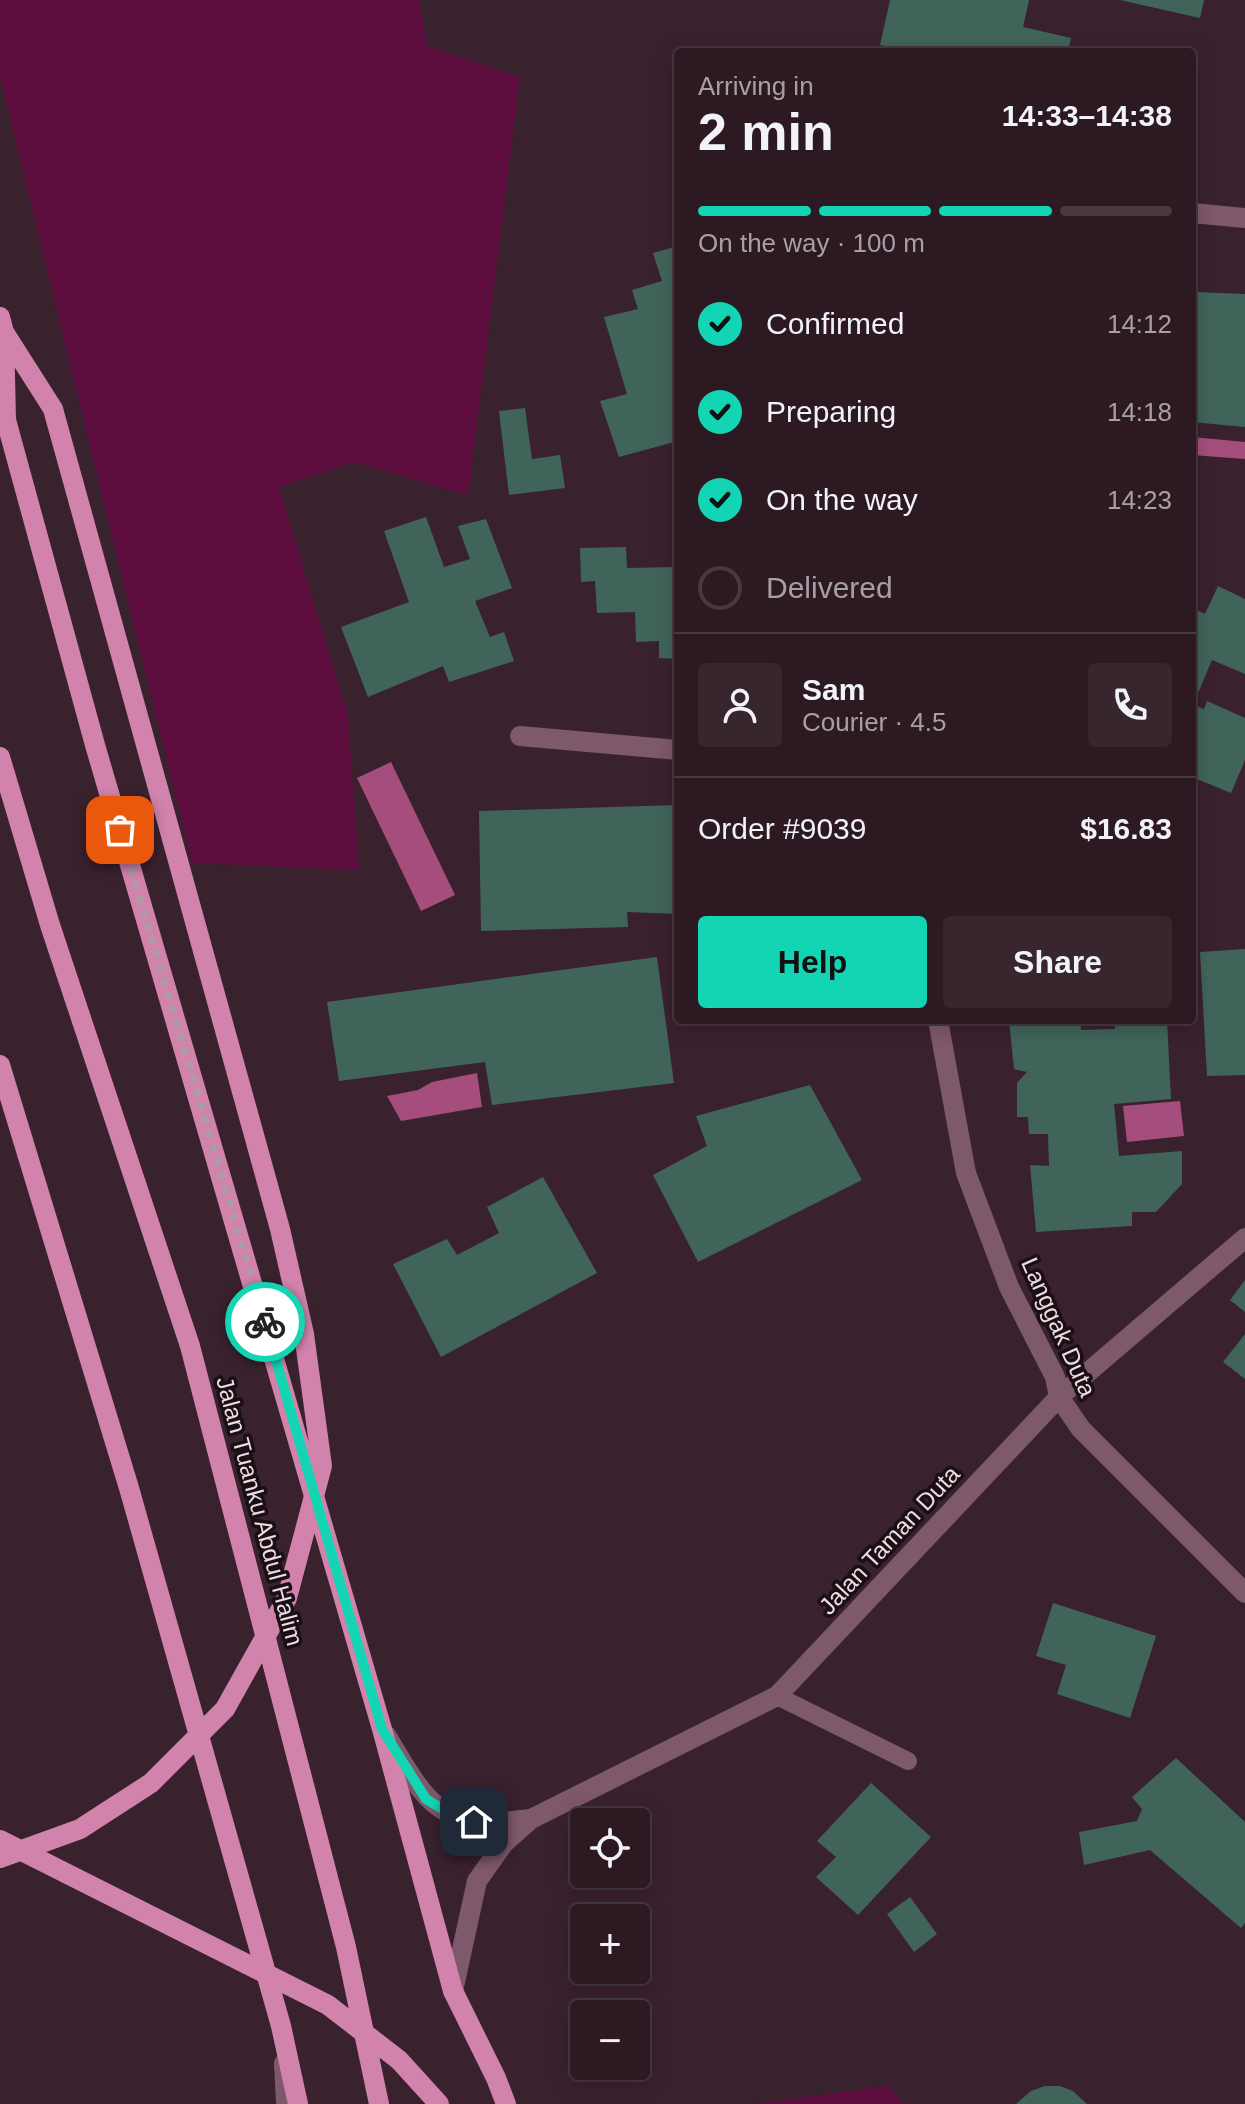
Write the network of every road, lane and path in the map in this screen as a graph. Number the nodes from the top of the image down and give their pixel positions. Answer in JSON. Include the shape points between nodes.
{"nodes":[{"id":1,"x":1196,"y":213,"type":"edge"},
{"id":2,"x":1245,"y":218,"type":"edge"},
{"id":3,"x":2,"y":324,"type":"edge"},
{"id":4,"x":520,"y":736,"type":"dead end"},
{"id":5,"x":674,"y":750,"type":"edge"},
{"id":6,"x":0,"y":757,"type":"edge"},
{"id":7,"x":939,"y":1024,"type":"edge"},
{"id":8,"x":0,"y":1065,"type":"edge"},
{"id":9,"x":1245,"y":1238,"type":"edge"},
{"id":10,"x":1059,"y":1397,"type":"junction"},
{"id":11,"x":1245,"y":1593,"type":"edge"},
{"id":12,"x":777,"y":1696,"type":"junction"},
{"id":13,"x":382,"y":1729,"type":"junction"},
{"id":14,"x":908,"y":1761,"type":"dead end"},
{"id":15,"x":531,"y":1819,"type":"junction"},
{"id":16,"x":0,"y":1840,"type":"edge"},
{"id":17,"x":0,"y":1858,"type":"edge"},
{"id":18,"x":453,"y":1991,"type":"junction"},
{"id":19,"x":281,"y":2026,"type":"junction"},
{"id":20,"x":285,"y":2104,"type":"edge"},
{"id":21,"x":298,"y":2104,"type":"edge"},
{"id":22,"x":379,"y":2104,"type":"edge"},
{"id":23,"x":439,"y":2104,"type":"edge"},
{"id":24,"x":506,"y":2104,"type":"edge"}],
"edges":[{"from":1,"to":2,"type":"street"},
{"from":3,"to":13,"type":"main road","via":[[6,420],[95,745]]},
{"from":3,"to":17,"type":"main road","via":[[53,409],[280,1229],[304,1334],[322,1466],[287,1598],[225,1709],[151,1783],[80,1829]]},
{"from":4,"to":5,"type":"street"},
{"from":6,"to":22,"type":"main road","name":"Jalan Tuanku Abdul Halim","via":[[190,1346],[346,1947]]},
{"from":7,"to":10,"type":"street","name":"Langgak Duta","via":[[966,1173]]},
{"from":8,"to":19,"type":"main road","via":[[129,1488]]},
{"from":9,"to":10,"type":"street","name":"Jalan Taman Duta"},
{"from":10,"to":11,"type":"street","name":"Langgak Duta","via":[[1081,1429]]},
{"from":10,"to":12,"type":"street","name":"Jalan Taman Duta"},
{"from":12,"to":14,"type":"lane"},
{"from":12,"to":15,"type":"street","name":"Jalan Taman Duta"},
{"from":13,"to":15,"type":"street","name":"Jalan Taman Duta","via":[[426,1799],[444,1810],[474,1822]]},
{"from":13,"to":18,"type":"main road"},
{"from":15,"to":18,"type":"street","name":"Jalan Taman Duta","via":[[504,1843],[477,1881]]},
{"from":16,"to":23,"type":"main road","via":[[328,2005],[399,2060]]},
{"from":18,"to":24,"type":"main road"},
{"from":19,"to":20,"type":"lane"},
{"from":19,"to":21,"type":"main road"}]}
